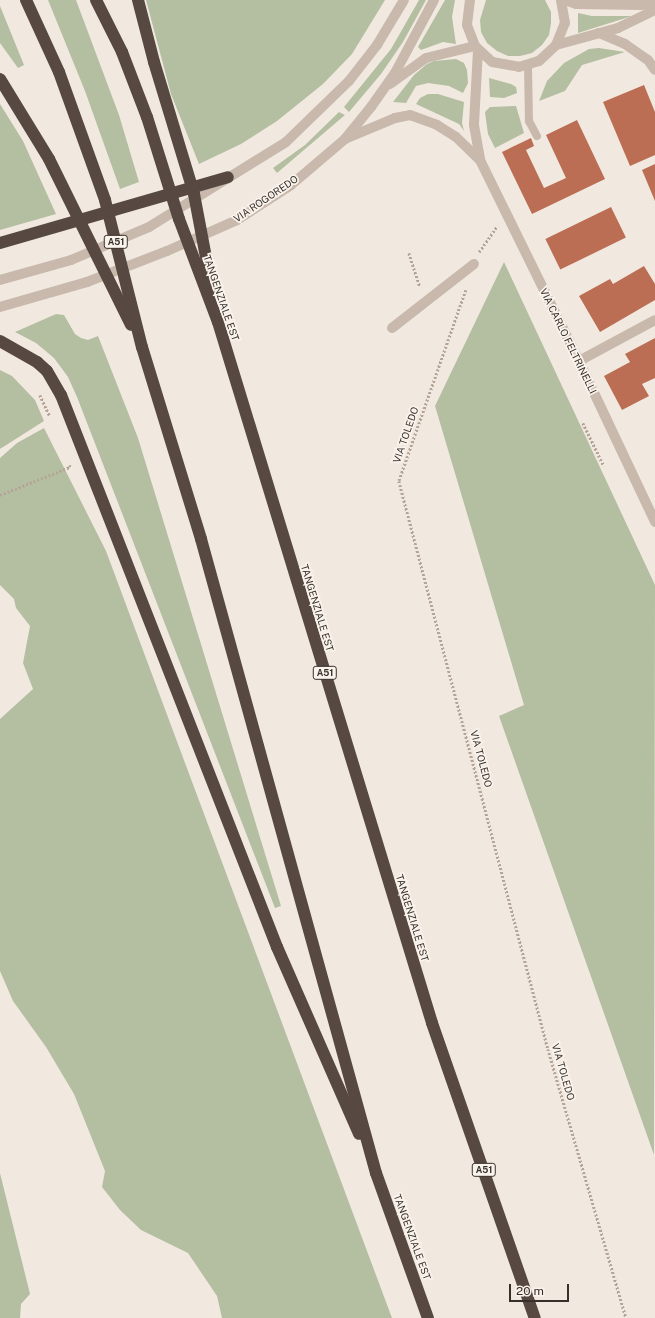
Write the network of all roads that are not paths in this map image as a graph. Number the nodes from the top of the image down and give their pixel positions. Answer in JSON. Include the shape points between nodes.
{"nodes":[{"id":1,"x":26,"y":0,"type":"edge"},
{"id":2,"x":96,"y":0,"type":"edge"},
{"id":3,"x":138,"y":0,"type":"edge"},
{"id":4,"x":404,"y":0,"type":"edge"},
{"id":5,"x":434,"y":0,"type":"edge"},
{"id":6,"x":470,"y":0,"type":"edge"},
{"id":7,"x":561,"y":0,"type":"edge"},
{"id":8,"x":564,"y":0,"type":"edge"},
{"id":9,"x":619,"y":0,"type":"edge"},
{"id":10,"x":655,"y":3,"type":"edge"},
{"id":11,"x":632,"y":5,"type":"junction"},
{"id":12,"x":655,"y":10,"type":"edge"},
{"id":13,"x":599,"y":33,"type":"junction"},
{"id":14,"x":556,"y":45,"type":"junction"},
{"id":15,"x":476,"y":48,"type":"junction"},
{"id":16,"x":528,"y":66,"type":"junction"},
{"id":17,"x":655,"y":70,"type":"edge"},
{"id":18,"x":0,"y":79,"type":"edge"},
{"id":19,"x":0,"y":86,"type":"edge"},
{"id":20,"x":386,"y":87,"type":"junction"},
{"id":21,"x":12,"y":96,"type":"junction"},
{"id":22,"x":537,"y":136,"type":"dead end"},
{"id":23,"x":345,"y":139,"type":"junction"},
{"id":24,"x":480,"y":160,"type":"junction"},
{"id":25,"x":228,"y":177,"type":"junction"},
{"id":26,"x":0,"y":242,"type":"edge"},
{"id":27,"x":474,"y":264,"type":"road end"},
{"id":28,"x":0,"y":280,"type":"edge"},
{"id":29,"x":0,"y":307,"type":"edge"},
{"id":30,"x":655,"y":320,"type":"edge"},
{"id":31,"x":218,"y":322,"type":"junction"},
{"id":32,"x":392,"y":328,"type":"dead end"},
{"id":33,"x":0,"y":342,"type":"edge"},
{"id":34,"x":142,"y":347,"type":"junction"},
{"id":35,"x":580,"y":361,"type":"junction"},
{"id":36,"x":655,"y":522,"type":"edge"},
{"id":37,"x":376,"y":1172,"type":"junction"},
{"id":38,"x":428,"y":1318,"type":"edge"},
{"id":39,"x":535,"y":1318,"type":"edge"}],
"edges":[{"from":1,"to":34,"type":"highway","name":"TANGENZIALE EST","number":"A51","via":[[84,139],[105,200]]},
{"from":2,"to":31,"type":"highway","name":"TANGENZIALE EST","number":"A51","via":[[122,52],[147,117],[179,218]]},
{"from":3,"to":31,"type":"highway","via":[[194,194]]},
{"from":4,"to":25,"type":"street","via":[[377,45],[349,81],[286,142]]},
{"from":5,"to":20,"type":"street","name":"VIA ROGOREDO"},
{"from":6,"to":15,"type":"street","via":[[467,26]]},
{"from":7,"to":14,"type":"street","via":[[565,23]]},
{"from":8,"to":11,"type":"street","via":[[576,4]]},
{"from":9,"to":11,"type":"street"},
{"from":10,"to":11,"type":"street"},
{"from":12,"to":13,"type":"street","via":[[618,28]]},
{"from":13,"to":14,"type":"street"},
{"from":13,"to":17,"type":"street","via":[[625,44],[648,60]]},
{"from":14,"to":16,"type":"street","via":[[539,61]]},
{"from":15,"to":16,"type":"street","via":[[500,65]]},
{"from":15,"to":20,"type":"street","via":[[426,58]]},
{"from":15,"to":24,"type":"street","name":"VIA CARLO FELTRINELLI","via":[[474,126]]},
{"from":16,"to":22,"type":"lane","via":[[529,121]]},
{"from":18,"to":21,"type":"highway"},
{"from":19,"to":21,"type":"highway"},
{"from":20,"to":23,"type":"street","name":"VIA ROGOREDO"},
{"from":21,"to":34,"type":"highway","via":[[49,159]]},
{"from":23,"to":24,"type":"street","name":"VIA CARLO FELTRINELLI","via":[[395,118],[410,115],[437,125]]},
{"from":23,"to":29,"type":"street","name":"VIA ROGOREDO","via":[[291,185],[237,220],[167,252],[87,282]]},
{"from":24,"to":35,"type":"street","name":"VIA CARLO FELTRINELLI"},
{"from":25,"to":26,"type":"highway"},
{"from":25,"to":28,"type":"street","via":[[149,227],[71,260]]},
{"from":27,"to":32,"type":"street"},
{"from":30,"to":35,"type":"street"},
{"from":31,"to":39,"type":"highway","name":"TANGENZIALE EST","number":"A51","via":[[432,1023]]},
{"from":33,"to":37,"type":"highway","via":[[37,362],[47,371],[61,395],[276,946]]},
{"from":34,"to":37,"type":"highway","name":"TANGENZIALE EST","number":"A51","via":[[201,540]]},
{"from":35,"to":36,"type":"street","name":"VIA CARLO FELTRINELLI"},
{"from":37,"to":38,"type":"highway","name":"TANGENZIALE EST","number":"A51"}]}
